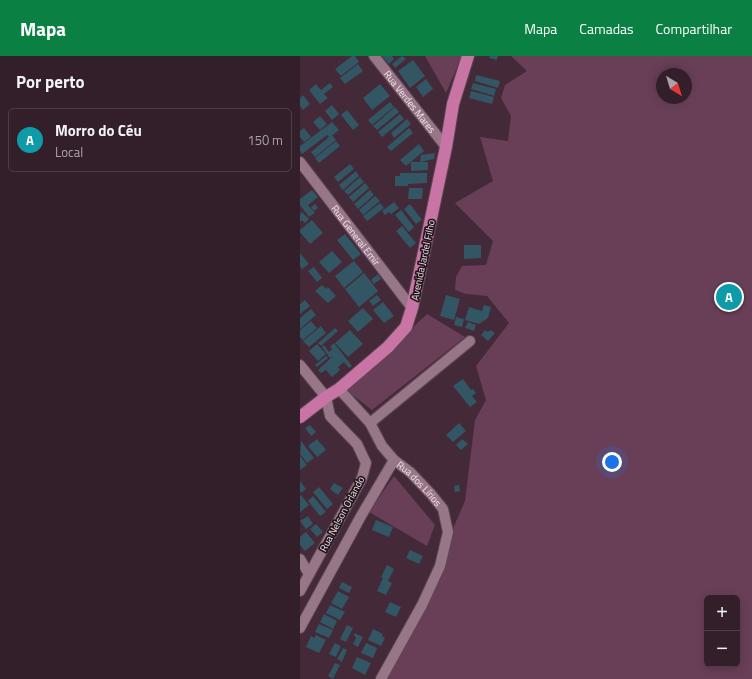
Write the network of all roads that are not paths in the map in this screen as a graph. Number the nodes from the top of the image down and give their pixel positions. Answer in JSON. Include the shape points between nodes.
{"nodes":[{"id":1,"x":374,"y":56,"type":"edge"},
{"id":2,"x":468,"y":56,"type":"edge"},
{"id":3,"x":446,"y":147,"type":"junction"},
{"id":4,"x":300,"y":162,"type":"edge"},
{"id":5,"x":412,"y":308,"type":"junction"},
{"id":6,"x":470,"y":341,"type":"dead end"},
{"id":7,"x":300,"y":365,"type":"edge"},
{"id":8,"x":339,"y":389,"type":"junction"},
{"id":9,"x":326,"y":397,"type":"junction"},
{"id":10,"x":300,"y":416,"type":"edge"},
{"id":11,"x":370,"y":423,"type":"junction"},
{"id":12,"x":394,"y":460,"type":"junction"},
{"id":13,"x":300,"y":559,"type":"edge"},
{"id":14,"x":309,"y":574,"type":"junction"},
{"id":15,"x":300,"y":591,"type":"edge"},
{"id":16,"x":300,"y":628,"type":"edge"},
{"id":17,"x":381,"y":679,"type":"edge"}],
"edges":[{"from":1,"to":3,"type":"street","name":"Rua Verdes Mares"},
{"from":2,"to":3,"type":"main road","name":"Avenida Jardel Filho","via":[[453,104]]},
{"from":3,"to":5,"type":"main road","name":"Avenida Jardel Filho"},
{"from":4,"to":5,"type":"street","name":"Rua General Emir"},
{"from":5,"to":8,"type":"main road","name":"Avenida Jardel Filho","via":[[406,327],[399,335]]},
{"from":6,"to":11,"type":"street"},
{"from":7,"to":9,"type":"street"},
{"from":8,"to":9,"type":"main road","name":"Avenida Jardel Filho"},
{"from":8,"to":11,"type":"street","name":"Rua dos Lírios"},
{"from":9,"to":10,"type":"main road","name":"Avenida Jardel Filho"},
{"from":9,"to":14,"type":"street","name":"Rua Nelson Orlando","via":[[330,416],[357,444],[366,463],[362,478]]},
{"from":11,"to":12,"type":"street","name":"Rua dos Lírios","via":[[382,446]]},
{"from":12,"to":16,"type":"street","name":"Rua Nelson Orlando"},
{"from":12,"to":17,"type":"street","name":"Rua dos Lírios","via":[[410,472],[443,509],[448,532],[440,566],[422,606]]},
{"from":13,"to":14,"type":"street"},
{"from":14,"to":15,"type":"street","name":"Rua Nelson Orlando"}]}
